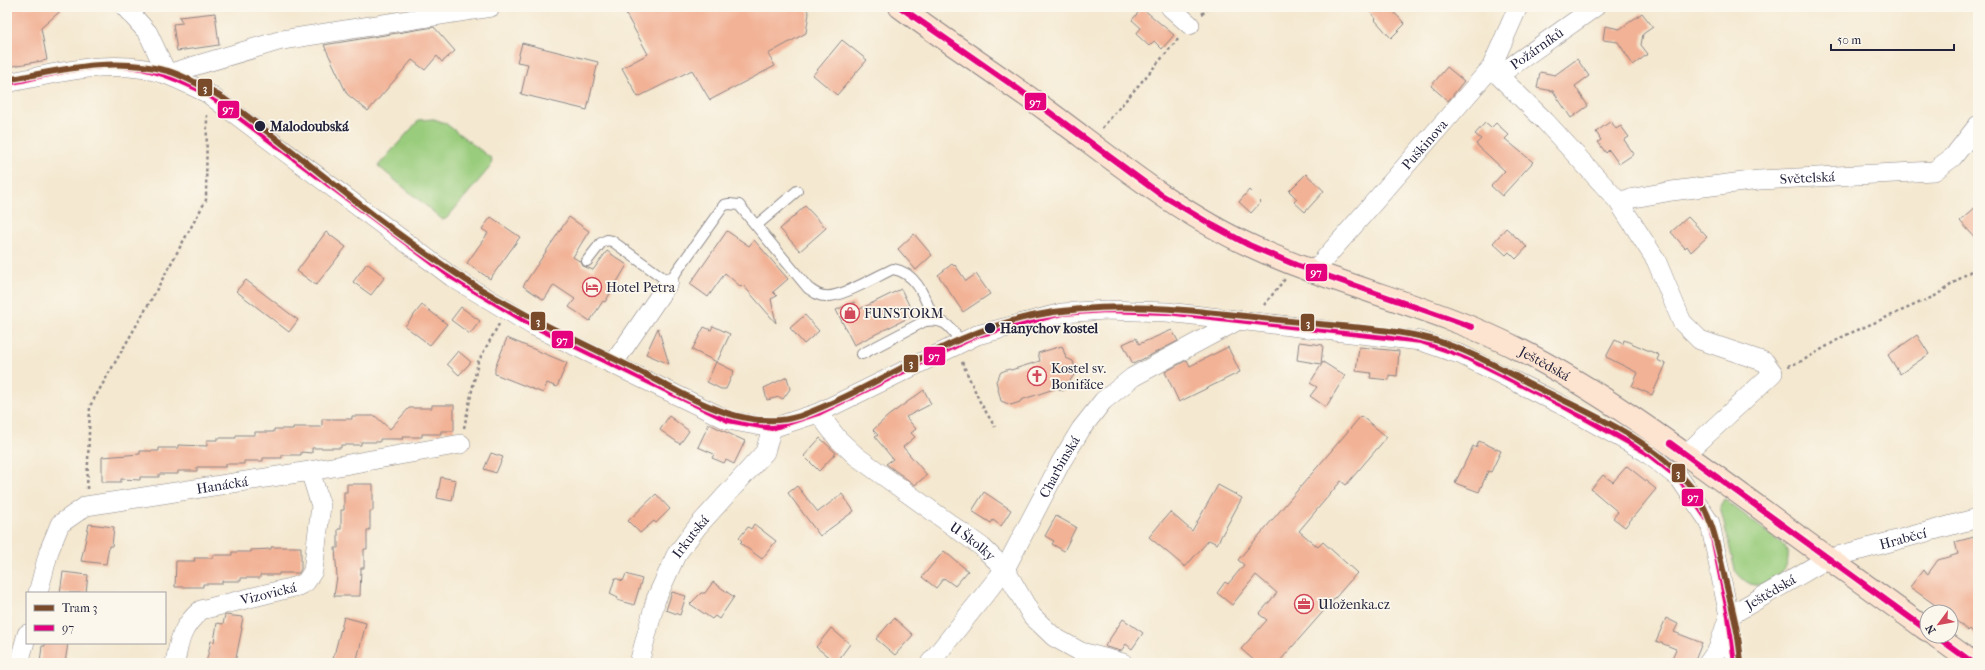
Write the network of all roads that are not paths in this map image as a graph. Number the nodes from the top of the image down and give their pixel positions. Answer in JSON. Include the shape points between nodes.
{"nodes":[{"id":1,"x":125,"y":7,"type":"edge"},
{"id":2,"x":491,"y":7,"type":"edge"},
{"id":3,"x":900,"y":7,"type":"edge"},
{"id":4,"x":1170,"y":7,"type":"edge"},
{"id":5,"x":1518,"y":7,"type":"edge"},
{"id":6,"x":1595,"y":7,"type":"edge"},
{"id":7,"x":1190,"y":25,"type":"road end"},
{"id":8,"x":1495,"y":72,"type":"junction"},
{"id":9,"x":167,"y":74,"type":"junction"},
{"id":10,"x":7,"y":83,"type":"edge"},
{"id":11,"x":1978,"y":125,"type":"edge"},
{"id":12,"x":797,"y":191,"type":"dead end"},
{"id":13,"x":1618,"y":201,"type":"junction"},
{"id":14,"x":757,"y":225,"type":"junction"},
{"id":15,"x":587,"y":261,"type":"dead end"},
{"id":16,"x":1305,"y":268,"type":"junction"},
{"id":17,"x":669,"y":282,"type":"junction"},
{"id":18,"x":934,"y":320,"type":"junction"},
{"id":19,"x":1237,"y":321,"type":"junction"},
{"id":20,"x":957,"y":344,"type":"junction"},
{"id":21,"x":862,"y":354,"type":"dead end"},
{"id":22,"x":613,"y":364,"type":"junction"},
{"id":23,"x":818,"y":413,"type":"junction"},
{"id":24,"x":772,"y":428,"type":"junction"},
{"id":25,"x":461,"y":444,"type":"road end"},
{"id":26,"x":1686,"y":454,"type":"junction"},
{"id":27,"x":310,"y":472,"type":"junction"},
{"id":28,"x":1978,"y":518,"type":"edge"},
{"id":29,"x":1828,"y":559,"type":"junction"},
{"id":30,"x":1006,"y":569,"type":"junction"},
{"id":31,"x":38,"y":592,"type":"edge"},
{"id":32,"x":1729,"y":616,"type":"junction"},
{"id":33,"x":1919,"y":624,"type":"edge"},
{"id":34,"x":26,"y":638,"type":"edge"},
{"id":35,"x":1947,"y":644,"type":"edge"},
{"id":36,"x":1978,"y":658,"type":"edge"},
{"id":37,"x":19,"y":663,"type":"edge"},
{"id":38,"x":175,"y":663,"type":"edge"},
{"id":39,"x":639,"y":663,"type":"edge"},
{"id":40,"x":930,"y":663,"type":"edge"},
{"id":41,"x":1123,"y":663,"type":"edge"},
{"id":42,"x":1708,"y":663,"type":"edge"},
{"id":43,"x":1735,"y":663,"type":"edge"},
{"id":44,"x":1974,"y":663,"type":"edge"}],
"edges":[{"from":1,"to":9,"type":"street","via":[[148,33]]},
{"from":2,"to":9,"type":"street","via":[[282,40]]},
{"from":3,"to":16,"type":"street","name":"Ještědská","via":[[1160,194],[1249,245]]},
{"from":4,"to":7,"type":"street"},
{"from":5,"to":8,"type":"street","name":"Puškinova"},
{"from":6,"to":8,"type":"street","name":"Požárníků"},
{"from":8,"to":13,"type":"street","via":[[1546,121]]},
{"from":8,"to":16,"type":"street","name":"Puškinova"},
{"from":9,"to":10,"type":"street","name":"Ještědská","via":[[130,67],[100,67]]},
{"from":9,"to":22,"type":"street","name":"Ještědská","via":[[207,93],[452,277],[532,324]]},
{"from":11,"to":13,"type":"street","name":"Světelská","via":[[1953,157],[1934,171],[1759,180]]},
{"from":12,"to":14,"type":"lane"},
{"from":13,"to":26,"type":"street","via":[[1656,260],[1682,322],[1700,340],[1765,362],[1773,372]]},
{"from":14,"to":17,"type":"lane","via":[[739,205],[724,205]]},
{"from":14,"to":18,"type":"lane","via":[[808,288],[817,294],[837,295],[893,269],[902,270],[910,275],[923,293]]},
{"from":15,"to":17,"type":"lane","via":[[601,243],[612,241]]},
{"from":16,"to":26,"type":"street","name":"Ještědská","via":[[1463,323],[1522,351],[1649,428]]},
{"from":17,"to":22,"type":"street"},
{"from":18,"to":20,"type":"lane","via":[[944,322]]},
{"from":18,"to":21,"type":"lane","via":[[925,322]]},
{"from":19,"to":20,"type":"street","name":"Ještědská","via":[[1166,312],[1106,310],[1062,313],[997,329]]},
{"from":19,"to":30,"type":"street","name":"Charbinská","via":[[1133,377],[1103,401],[1081,428],[1065,455]]},
{"from":19,"to":32,"type":"street","name":"Ještědská","via":[[1421,341],[1462,355],[1560,404],[1646,452],[1680,479],[1710,523]]},
{"from":20,"to":23,"type":"street","name":"Ještědská"},
{"from":22,"to":24,"type":"street","name":"Ještědská","via":[[728,420]]},
{"from":23,"to":24,"type":"street","name":"Ještědská"},
{"from":23,"to":30,"type":"street","name":"U Školky","via":[[838,439],[856,456],[982,547]]},
{"from":24,"to":39,"type":"street","name":"Irkutská","via":[[765,452],[698,526],[676,555],[656,599]]},
{"from":25,"to":27,"type":"street","name":"Hanácká"},
{"from":26,"to":29,"type":"street","name":"Ještědská"},
{"from":27,"to":31,"type":"street","name":"Hanácká","via":[[86,506],[60,524],[49,551]]},
{"from":27,"to":38,"type":"street","name":"Vizovická","via":[[321,506],[313,571],[306,582],[201,610],[191,618],[182,632]]},
{"from":28,"to":29,"type":"street","name":"Hraběcí"},
{"from":29,"to":32,"type":"street","name":"Ještědská"},
{"from":29,"to":33,"type":"street","name":"Ještědská"},
{"from":30,"to":40,"type":"street","name":"Charbinská"},
{"from":30,"to":41,"type":"street","name":"U Školky","via":[[1032,616],[1054,637],[1081,652]]},
{"from":32,"to":42,"type":"street","via":[[1718,649]]},
{"from":32,"to":43,"type":"street"},
{"from":34,"to":37,"type":"street"},
{"from":35,"to":44,"type":"street"},
{"from":36,"to":44,"type":"street"}]}
